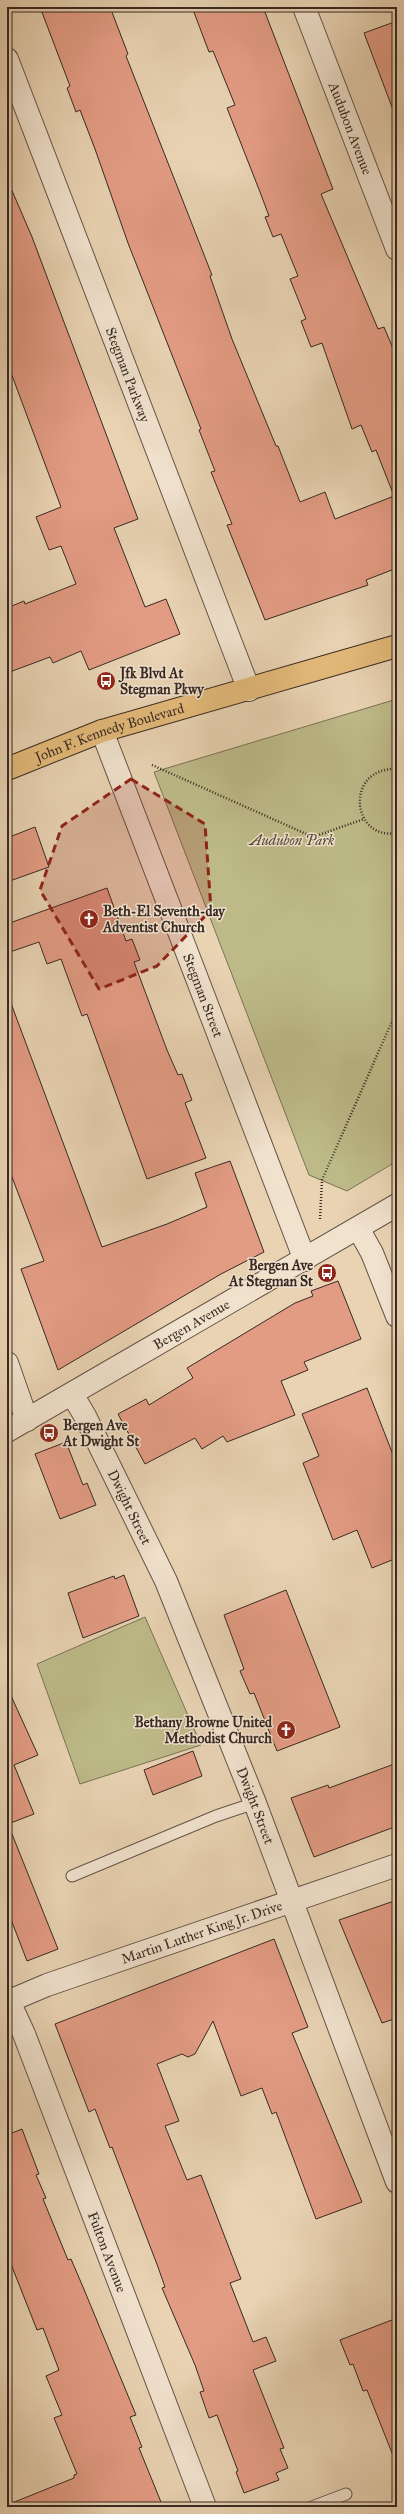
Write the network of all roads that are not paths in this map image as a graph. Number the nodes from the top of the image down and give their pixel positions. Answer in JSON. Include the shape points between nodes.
{"nodes":[{"id":1,"x":304,"y":7,"type":"edge"},
{"id":2,"x":7,"y":59,"type":"edge"},
{"id":3,"x":397,"y":249,"type":"edge"},
{"id":4,"x":397,"y":646,"type":"edge"},
{"id":5,"x":249,"y":690,"type":"junction"},
{"id":6,"x":102,"y":731,"type":"junction"},
{"id":7,"x":7,"y":769,"type":"edge"},
{"id":8,"x":397,"y":1205,"type":"edge"},
{"id":9,"x":358,"y":1228,"type":"junction"},
{"id":10,"x":305,"y":1260,"type":"junction"},
{"id":11,"x":397,"y":1316,"type":"edge"},
{"id":12,"x":7,"y":1363,"type":"edge"},
{"id":13,"x":72,"y":1394,"type":"junction"},
{"id":14,"x":27,"y":1420,"type":"junction"},
{"id":15,"x":7,"y":1431,"type":"edge"},
{"id":16,"x":255,"y":1803,"type":"junction"},
{"id":17,"x":397,"y":1864,"type":"edge"},
{"id":18,"x":72,"y":1876,"type":"dead end"},
{"id":19,"x":291,"y":1902,"type":"junction"},
{"id":20,"x":8,"y":2000,"type":"edge"},
{"id":21,"x":397,"y":2182,"type":"edge"},
{"id":22,"x":346,"y":2494,"type":"dead end"},
{"id":23,"x":205,"y":2507,"type":"edge"},
{"id":24,"x":312,"y":2507,"type":"edge"}],
"edges":[{"from":1,"to":3,"type":"street","name":"Audubon Avenue"},
{"from":2,"to":5,"type":"street","name":"Stegman Parkway"},
{"from":4,"to":5,"type":"main road","name":"John F. Kennedy Boulevard"},
{"from":5,"to":6,"type":"main road","name":"John F. Kennedy Boulevard"},
{"from":6,"to":7,"type":"main road","name":"John F. Kennedy Boulevard"},
{"from":6,"to":10,"type":"street","name":"Stegman Street"},
{"from":8,"to":9,"type":"street","name":"Bergen Avenue"},
{"from":9,"to":10,"type":"street","name":"Bergen Avenue"},
{"from":9,"to":11,"type":"street","via":[[372,1253]]},
{"from":10,"to":13,"type":"street","name":"Bergen Avenue"},
{"from":12,"to":14,"type":"street"},
{"from":13,"to":14,"type":"street","name":"Bergen Avenue"},
{"from":13,"to":16,"type":"street","name":"Dwight Street","via":[[166,1581]]},
{"from":14,"to":15,"type":"street","name":"Bergen Avenue"},
{"from":16,"to":18,"type":"lane","via":[[216,1816]]},
{"from":16,"to":19,"type":"street","name":"Dwight Street"},
{"from":17,"to":19,"type":"street","name":"Martin Luther King Jr. Drive"},
{"from":19,"to":20,"type":"street","name":"Martin Luther King Jr. Drive"},
{"from":19,"to":21,"type":"street","name":"Dwight Street"},
{"from":20,"to":23,"type":"street","name":"Fulton Avenue","via":[[24,2034]]},
{"from":22,"to":24,"type":"lane"}]}
